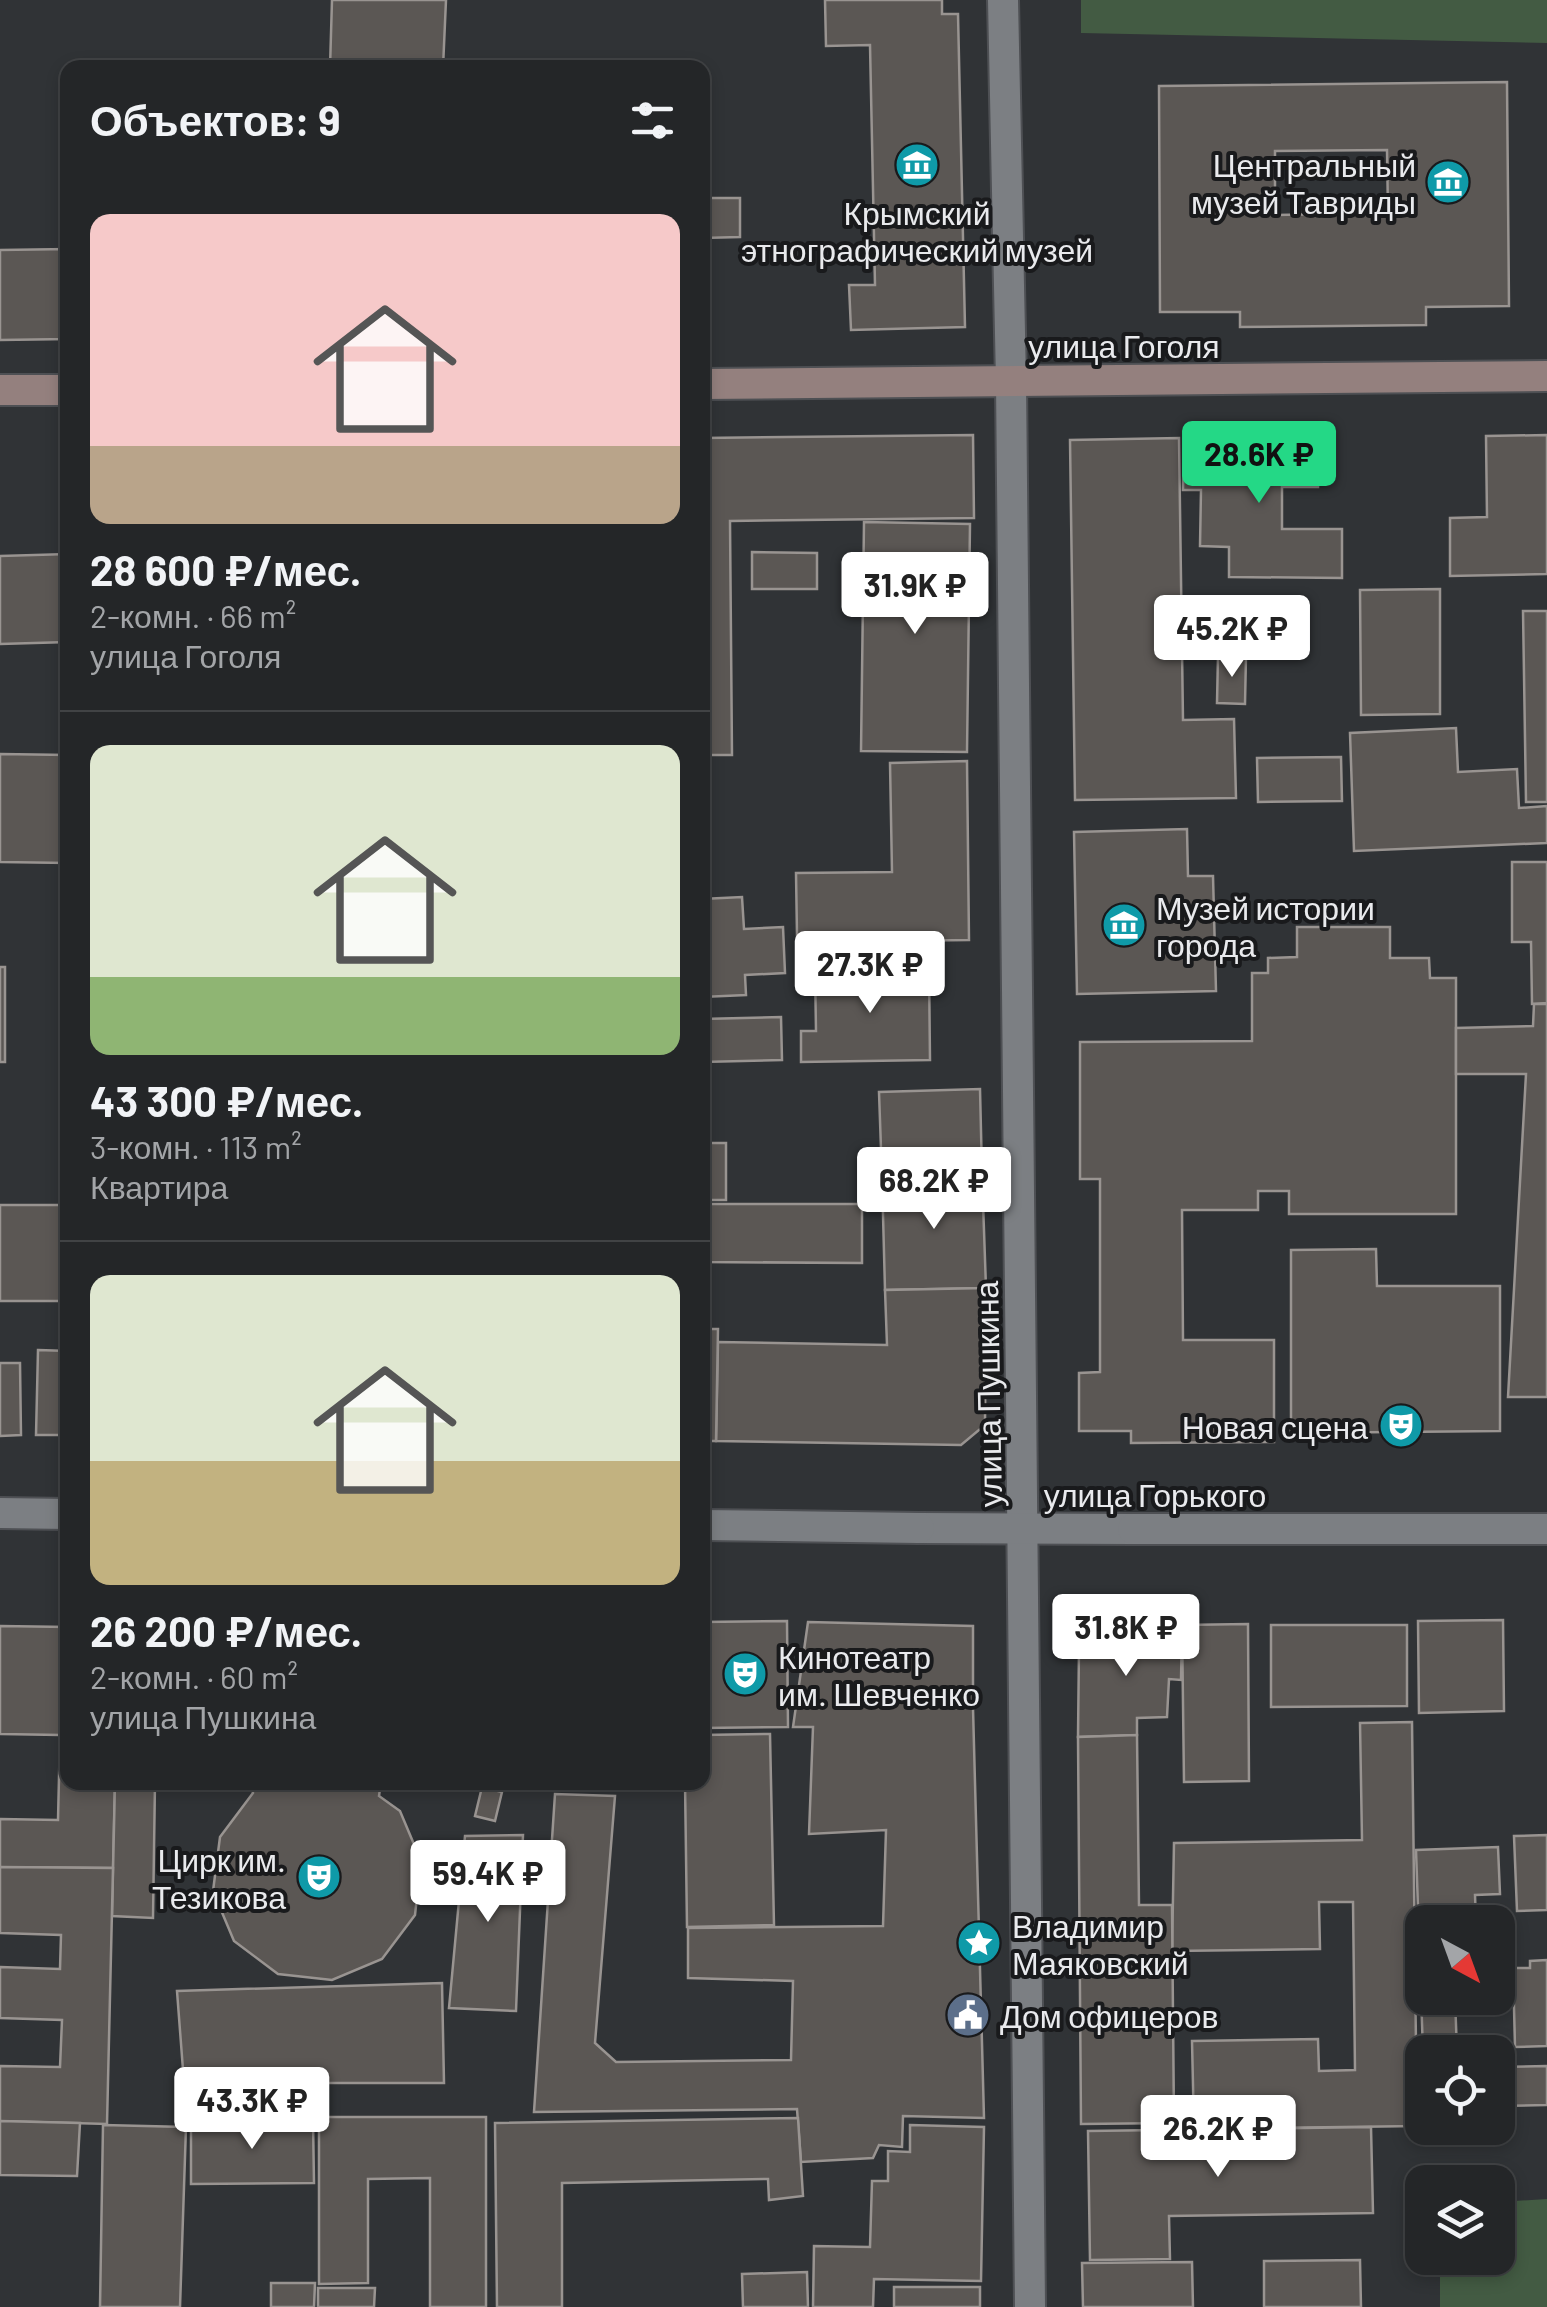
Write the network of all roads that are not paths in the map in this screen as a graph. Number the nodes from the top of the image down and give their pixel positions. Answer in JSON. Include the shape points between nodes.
{"nodes":[{"id":1,"x":1003,"y":0,"type":"edge"},
{"id":2,"x":1547,"y":376,"type":"edge"},
{"id":3,"x":1011,"y":381,"type":"junction"},
{"id":4,"x":710,"y":384,"type":"edge"},
{"id":5,"x":0,"y":390,"type":"edge"},
{"id":6,"x":60,"y":390,"type":"edge"},
{"id":7,"x":0,"y":1513,"type":"edge"},
{"id":8,"x":60,"y":1514,"type":"edge"},
{"id":9,"x":710,"y":1525,"type":"edge"},
{"id":10,"x":1547,"y":1528,"type":"edge"},
{"id":11,"x":1024,"y":1529,"type":"junction"},
{"id":12,"x":1030,"y":2307,"type":"edge"}],
"edges":[{"from":1,"to":3,"type":"street","name":"улица Пушкина"},
{"from":2,"to":3,"type":"main road","name":"улица Гоголя"},
{"from":3,"to":4,"type":"main road","name":"улица Гоголя"},
{"from":3,"to":11,"type":"street","name":"улица Пушкина"},
{"from":5,"to":6,"type":"main road"},
{"from":7,"to":8,"type":"street"},
{"from":9,"to":11,"type":"street","name":"улица Горького"},
{"from":10,"to":11,"type":"street","name":"улица Горького"},
{"from":11,"to":12,"type":"street","name":"улица Пушкина"}]}
